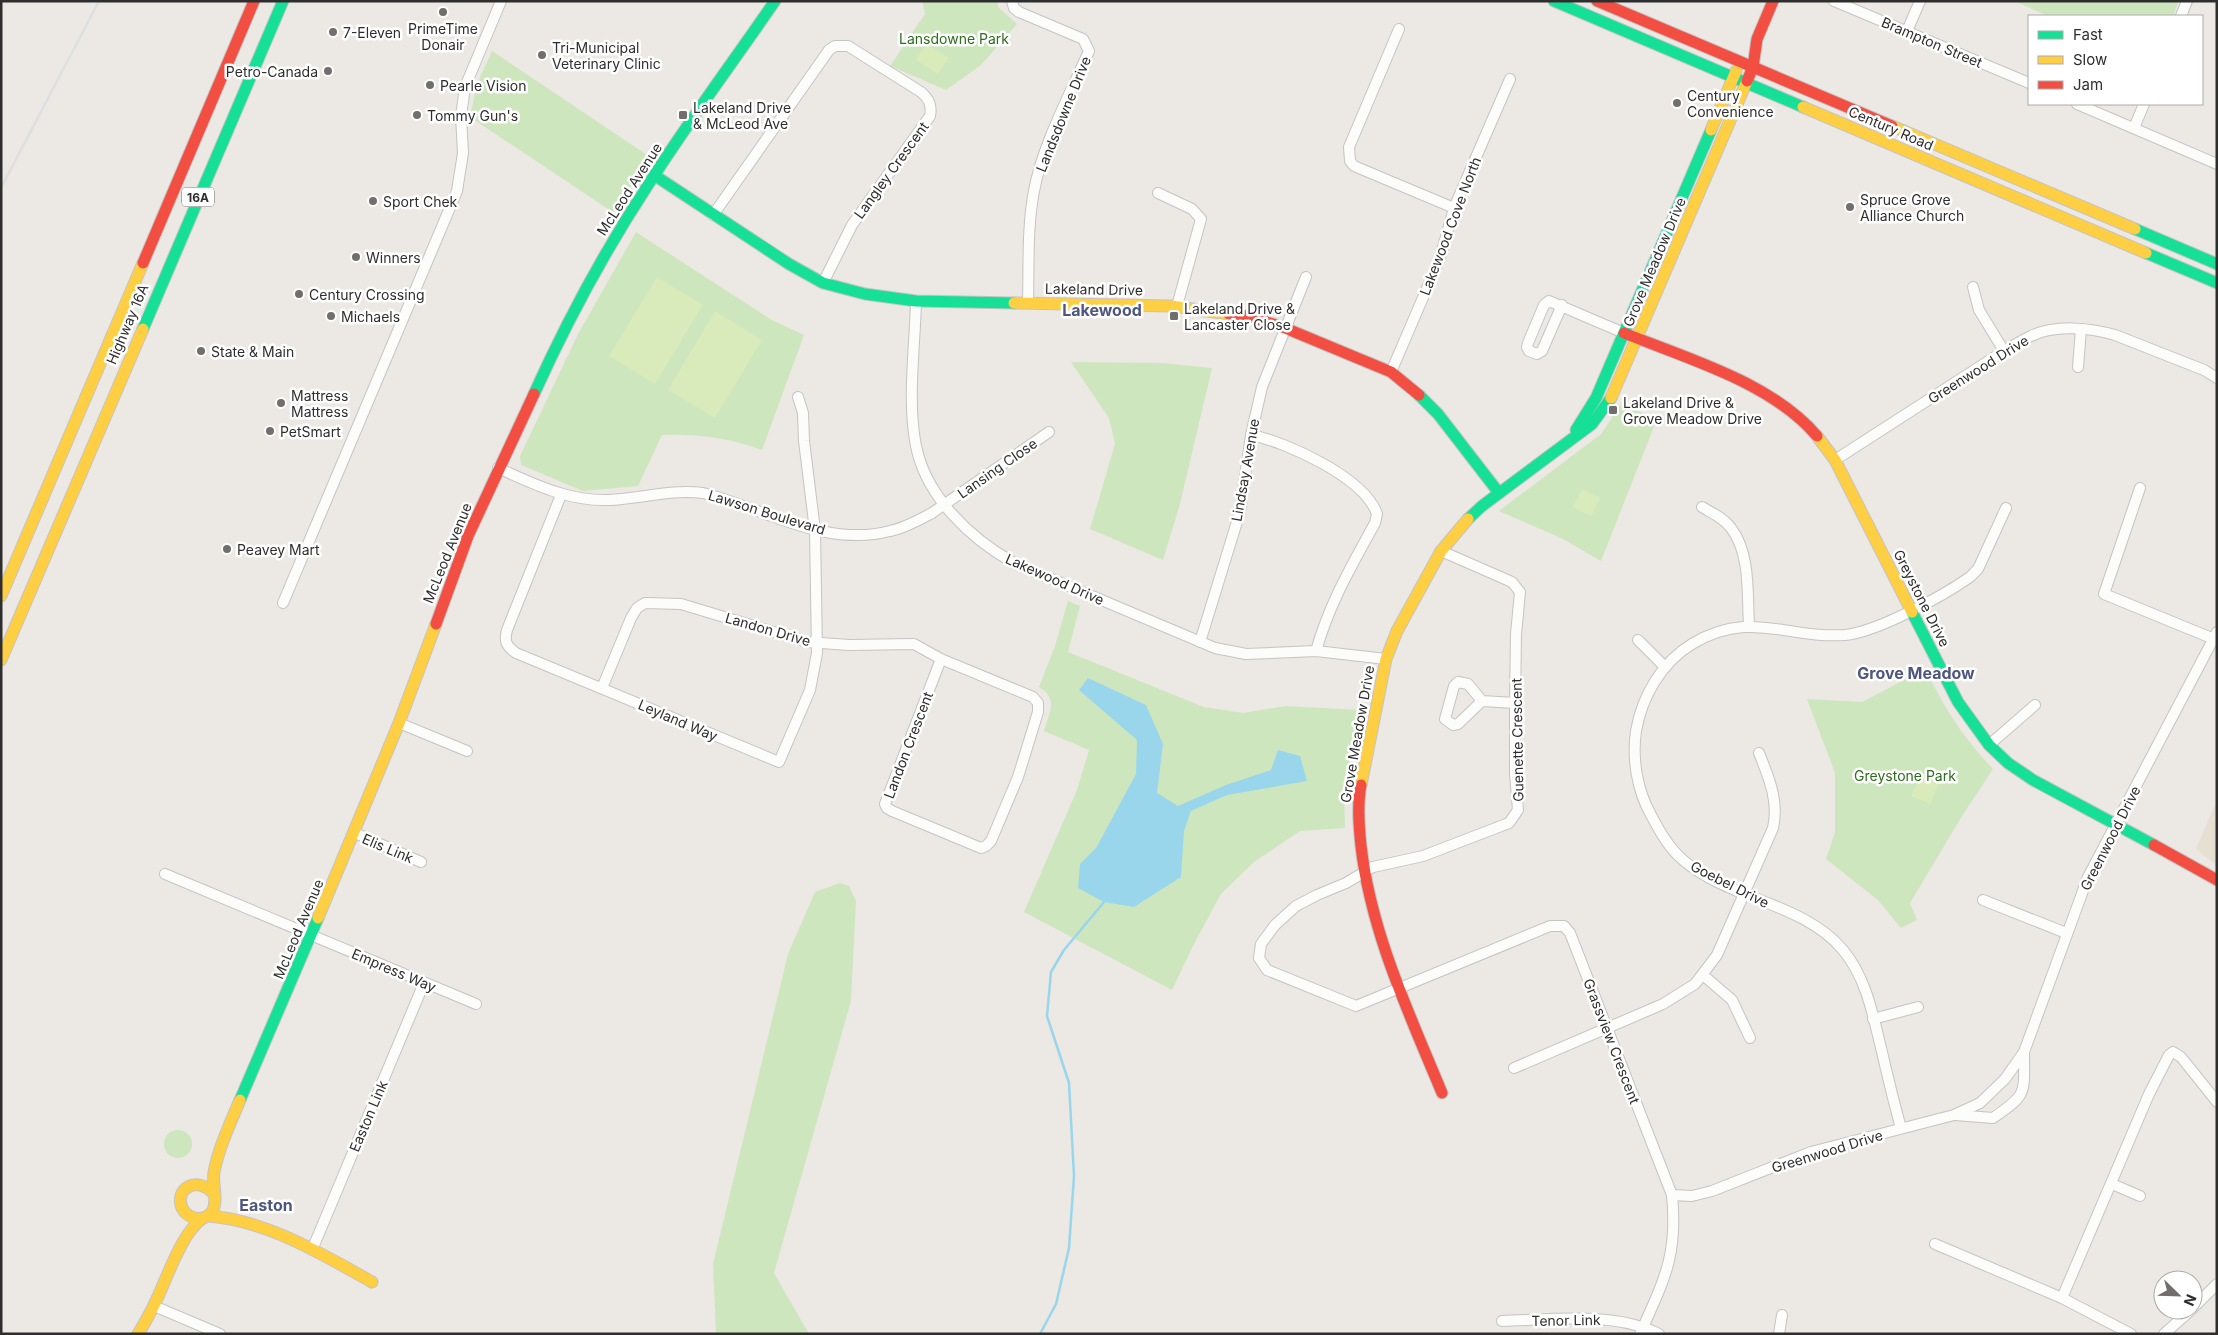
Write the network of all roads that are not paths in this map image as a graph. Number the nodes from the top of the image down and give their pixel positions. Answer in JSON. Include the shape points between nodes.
{"nodes":[{"id":1,"x":254,"y":1,"type":"edge"},
{"id":2,"x":283,"y":1,"type":"edge"},
{"id":3,"x":501,"y":1,"type":"edge"},
{"id":4,"x":775,"y":1,"type":"edge"},
{"id":5,"x":1012,"y":1,"type":"edge"},
{"id":6,"x":1554,"y":1,"type":"edge"},
{"id":7,"x":1597,"y":1,"type":"edge"},
{"id":8,"x":1773,"y":1,"type":"edge"},
{"id":9,"x":1834,"y":1,"type":"edge"},
{"id":10,"x":1920,"y":1,"type":"edge"},
{"id":11,"x":2187,"y":1,"type":"edge"},
{"id":12,"x":2181,"y":15,"type":"edge"},
{"id":13,"x":1399,"y":29,"type":"dead end"},
{"id":14,"x":1907,"y":31,"type":"junction"},
{"id":15,"x":1757,"y":39,"type":"junction"},
{"id":16,"x":1740,"y":61,"type":"junction"},
{"id":17,"x":1753,"y":67,"type":"junction"},
{"id":18,"x":1733,"y":78,"type":"junction"},
{"id":19,"x":1510,"y":79,"type":"dead end"},
{"id":20,"x":1746,"y":83,"type":"junction"},
{"id":21,"x":2028,"y":83,"type":"edge"},
{"id":22,"x":2079,"y":105,"type":"edge"},
{"id":23,"x":2144,"y":105,"type":"edge"},
{"id":24,"x":2134,"y":128,"type":"junction"},
{"id":25,"x":2217,"y":164,"type":"edge"},
{"id":26,"x":654,"y":175,"type":"junction"},
{"id":27,"x":1158,"y":193,"type":"dead end"},
{"id":28,"x":1454,"y":208,"type":"junction"},
{"id":29,"x":713,"y":215,"type":"junction"},
{"id":30,"x":2215,"y":260,"type":"edge"},
{"id":31,"x":1306,"y":277,"type":"dead end"},
{"id":32,"x":2212,"y":281,"type":"edge"},
{"id":33,"x":823,"y":283,"type":"junction"},
{"id":34,"x":1973,"y":287,"type":"dead end"},
{"id":35,"x":916,"y":301,"type":"junction"},
{"id":36,"x":1028,"y":302,"type":"junction"},
{"id":37,"x":1562,"y":305,"type":"junction"},
{"id":38,"x":1178,"y":306,"type":"junction"},
{"id":39,"x":1285,"y":328,"type":"junction"},
{"id":40,"x":2081,"y":329,"type":"junction"},
{"id":41,"x":1624,"y":333,"type":"junction"},
{"id":42,"x":1638,"y":338,"type":"junction"},
{"id":43,"x":2004,"y":352,"type":"junction"},
{"id":44,"x":2078,"y":367,"type":"dead end"},
{"id":45,"x":1391,"y":372,"type":"junction"},
{"id":46,"x":2217,"y":378,"type":"edge"},
{"id":47,"x":798,"y":397,"type":"dead end"},
{"id":48,"x":1048,"y":432,"type":"dead end"},
{"id":49,"x":1251,"y":435,"type":"junction"},
{"id":50,"x":1570,"y":439,"type":"junction"},
{"id":51,"x":1835,"y":460,"type":"junction"},
{"id":52,"x":498,"y":468,"type":"junction"},
{"id":53,"x":2140,"y":488,"type":"dead end"},
{"id":54,"x":1500,"y":493,"type":"junction"},
{"id":55,"x":561,"y":495,"type":"junction"},
{"id":56,"x":946,"y":504,"type":"junction"},
{"id":57,"x":1702,"y":507,"type":"dead end"},
{"id":58,"x":2006,"y":508,"type":"dead end"},
{"id":59,"x":815,"y":530,"type":"junction"},
{"id":60,"x":1441,"y":551,"type":"junction"},
{"id":61,"x":1,"y":596,"type":"edge"},
{"id":62,"x":283,"y":603,"type":"dead end"},
{"id":63,"x":1912,"y":610,"type":"junction"},
{"id":64,"x":1749,"y":626,"type":"junction"},
{"id":65,"x":2215,"y":636,"type":"edge"},
{"id":66,"x":1638,"y":640,"type":"dead end"},
{"id":67,"x":1200,"y":642,"type":"junction"},
{"id":68,"x":817,"y":643,"type":"junction"},
{"id":69,"x":1316,"y":651,"type":"junction"},
{"id":70,"x":940,"y":658,"type":"junction"},
{"id":71,"x":1386,"y":659,"type":"junction"},
{"id":72,"x":1,"y":660,"type":"edge"},
{"id":73,"x":1665,"y":667,"type":"junction"},
{"id":74,"x":602,"y":688,"type":"junction"},
{"id":75,"x":1036,"y":700,"type":"joint"},
{"id":76,"x":1482,"y":701,"type":"dead end"},
{"id":77,"x":1515,"y":703,"type":"junction"},
{"id":78,"x":2035,"y":705,"type":"dead end"},
{"id":79,"x":399,"y":723,"type":"junction"},
{"id":80,"x":1989,"y":745,"type":"junction"},
{"id":81,"x":467,"y":751,"type":"dead end"},
{"id":82,"x":1759,"y":753,"type":"dead end"},
{"id":83,"x":2116,"y":824,"type":"junction"},
{"id":84,"x":354,"y":834,"type":"junction"},
{"id":85,"x":421,"y":862,"type":"dead end"},
{"id":86,"x":1364,"y":872,"type":"junction"},
{"id":87,"x":165,"y":874,"type":"dead end"},
{"id":88,"x":2217,"y":880,"type":"edge"},
{"id":89,"x":1745,"y":894,"type":"junction"},
{"id":90,"x":1983,"y":900,"type":"dead end"},
{"id":91,"x":2066,"y":933,"type":"junction"},
{"id":92,"x":312,"y":936,"type":"junction"},
{"id":93,"x":1703,"y":975,"type":"junction"},
{"id":94,"x":424,"y":983,"type":"junction"},
{"id":95,"x":1399,"y":989,"type":"junction"},
{"id":96,"x":476,"y":1004,"type":"dead end"},
{"id":97,"x":1918,"y":1007,"type":"dead end"},
{"id":98,"x":1874,"y":1019,"type":"junction"},
{"id":99,"x":1606,"y":1027,"type":"junction"},
{"id":100,"x":1750,"y":1038,"type":"dead end"},
{"id":101,"x":2024,"y":1052,"type":"junction"},
{"id":102,"x":1514,"y":1068,"type":"dead end"},
{"id":103,"x":1442,"y":1093,"type":"dead end"},
{"id":104,"x":2217,"y":1102,"type":"edge"},
{"id":105,"x":1954,"y":1115,"type":"junction"},
{"id":106,"x":1901,"y":1128,"type":"junction"},
{"id":107,"x":218,"y":1152,"type":"junction"},
{"id":108,"x":2112,"y":1184,"type":"junction"},
{"id":109,"x":190,"y":1185,"type":"junction"},
{"id":110,"x":215,"y":1195,"type":"junction"},
{"id":111,"x":1672,"y":1195,"type":"junction"},
{"id":112,"x":2140,"y":1196,"type":"dead end"},
{"id":113,"x":182,"y":1209,"type":"junction"},
{"id":114,"x":205,"y":1217,"type":"junction"},
{"id":115,"x":242,"y":1220,"type":"junction"},
{"id":116,"x":1935,"y":1244,"type":"dead end"},
{"id":117,"x":312,"y":1250,"type":"junction"},
{"id":118,"x":174,"y":1260,"type":"junction"},
{"id":119,"x":372,"y":1282,"type":"dead end"},
{"id":120,"x":2217,"y":1284,"type":"edge"},
{"id":121,"x":2062,"y":1298,"type":"junction"},
{"id":122,"x":2203,"y":1298,"type":"edge"},
{"id":123,"x":154,"y":1306,"type":"junction"},
{"id":124,"x":1782,"y":1315,"type":"dead end"},
{"id":125,"x":2180,"y":1320,"type":"edge"},
{"id":126,"x":1502,"y":1321,"type":"dead end"},
{"id":127,"x":1642,"y":1331,"type":"edge"},
{"id":128,"x":138,"y":1334,"type":"edge"},
{"id":129,"x":220,"y":1334,"type":"edge"},
{"id":130,"x":1659,"y":1334,"type":"edge"},
{"id":131,"x":1779,"y":1334,"type":"edge"},
{"id":132,"x":2131,"y":1334,"type":"edge"},
{"id":133,"x":2164,"y":1334,"type":"edge"}],
"edges":[{"from":1,"to":61,"type":"street","name":"Highway 16A","number":"16A"},
{"from":2,"to":72,"type":"street","name":"Highway 16A","number":"16A"},
{"from":3,"to":62,"type":"street","via":[[465,87],[461,116],[463,153],[457,191]]},
{"from":4,"to":26,"type":"street","name":"McLeod Avenue"},
{"from":5,"to":36,"type":"street","name":"Landsdowne Drive","via":[[1019,12],[1083,39],[1089,51],[1044,155],[1034,190],[1030,216]]},
{"from":6,"to":18,"type":"street","name":"Century Road"},
{"from":7,"to":16,"type":"street","name":"Century Road"},
{"from":8,"to":15,"type":"street"},
{"from":9,"to":14,"type":"street","name":"Brampton Street"},
{"from":10,"to":14,"type":"street"},
{"from":11,"to":12,"type":"street"},
{"from":13,"to":28,"type":"street","via":[[1349,147],[1350,161],[1354,166]]},
{"from":14,"to":21,"type":"street","name":"Brampton Street"},
{"from":15,"to":16,"type":"street","name":"Grove Meadow Drive"},
{"from":15,"to":17,"type":"street","name":"Grove Meadow Drive"},
{"from":16,"to":17,"type":"street","name":"Century Road"},
{"from":16,"to":18,"type":"street","name":"Grove Meadow Drive"},
{"from":17,"to":20,"type":"street","name":"Grove Meadow Drive"},
{"from":17,"to":30,"type":"street","name":"Century Road"},
{"from":18,"to":20,"type":"street","name":"Century Road"},
{"from":18,"to":41,"type":"street","name":"Grove Meadow Drive"},
{"from":19,"to":28,"type":"street","name":"Lakewood Cove North"},
{"from":20,"to":32,"type":"street","name":"Century Road"},
{"from":20,"to":42,"type":"street","name":"Grove Meadow Drive"},
{"from":22,"to":24,"type":"street"},
{"from":23,"to":24,"type":"street"},
{"from":24,"to":25,"type":"street"},
{"from":26,"to":29,"type":"street","name":"Lakeland Drive"},
{"from":26,"to":52,"type":"street","name":"McLeod Avenue","via":[[567,322]]},
{"from":27,"to":38,"type":"street","via":[[1192,209],[1201,219]]},
{"from":28,"to":45,"type":"street","name":"Lakewood Cove North","via":[[1440,258]]},
{"from":29,"to":33,"type":"street","name":"Lakeland Drive"},
{"from":29,"to":33,"type":"street","name":"Langley Crescent","via":[[829,50],[842,45],[854,50],[921,92],[930,102],[931,110],[930,116],[852,225]]},
{"from":30,"to":32,"type":"street"},
{"from":31,"to":39,"type":"street","name":"Lindsay Avenue"},
{"from":33,"to":35,"type":"street","name":"Lakeland Drive","via":[[865,294]]},
{"from":34,"to":43,"type":"street","via":[[1979,310]]},
{"from":35,"to":36,"type":"street","name":"Lakeland Drive"},
{"from":35,"to":56,"type":"street","name":"Lakewood Drive","via":[[912,414],[916,447],[923,468]]},
{"from":36,"to":38,"type":"street","name":"Lakeland Drive"},
{"from":37,"to":37,"type":"street","via":[[1542,351],[1536,354],[1529,351],[1528,343],[1544,305],[1552,301]]},
{"from":37,"to":41,"type":"street"},
{"from":38,"to":39,"type":"street","name":"Lakeland Drive","via":[[1248,316]]},
{"from":39,"to":45,"type":"street","name":"Lakeland Drive"},
{"from":39,"to":49,"type":"street","name":"Lindsay Avenue","via":[[1262,387]]},
{"from":40,"to":43,"type":"street","name":"Greenwood Drive","via":[[2042,332]]},
{"from":40,"to":44,"type":"street"},
{"from":40,"to":46,"type":"street","name":"Greenwood Drive","via":[[2124,338]]},
{"from":41,"to":42,"type":"street","name":"Greystone Drive"},
{"from":41,"to":50,"type":"street","name":"Grove Meadow Drive","via":[[1596,398]]},
{"from":42,"to":50,"type":"street","name":"Grove Meadow Drive","via":[[1609,404],[1592,424]]},
{"from":42,"to":51,"type":"street","name":"Greystone Drive","via":[[1762,392],[1790,410],[1815,434]]},
{"from":43,"to":51,"type":"street","name":"Greenwood Drive"},
{"from":45,"to":54,"type":"street","name":"Lakeland Drive","via":[[1429,404]]},
{"from":47,"to":59,"type":"street","name":"Leyland Way","via":[[803,413]]},
{"from":48,"to":56,"type":"street","name":"Lansing Close"},
{"from":49,"to":67,"type":"street","name":"Lindsay Avenue","via":[[1240,512]]},
{"from":49,"to":69,"type":"street","via":[[1273,440],[1332,469],[1358,490],[1377,514],[1337,592]]},
{"from":50,"to":54,"type":"street","name":"Grove Meadow Drive"},
{"from":51,"to":63,"type":"street","name":"Greystone Drive"},
{"from":52,"to":55,"type":"street","name":"Lawson Boulevard"},
{"from":52,"to":79,"type":"street","name":"McLeod Avenue","via":[[454,572]]},
{"from":53,"to":65,"type":"street","via":[[2104,594]]},
{"from":54,"to":60,"type":"street","name":"Grove Meadow Drive","via":[[1465,522]]},
{"from":55,"to":59,"type":"street","name":"Lawson Boulevard","via":[[609,500],[669,492],[703,493]]},
{"from":55,"to":74,"type":"street","name":"Leyland Way","via":[[507,630],[506,644],[516,652]]},
{"from":56,"to":59,"type":"street","name":"Lawson Boulevard","via":[[891,531],[860,535]]},
{"from":56,"to":67,"type":"street","name":"Lakewood Drive","via":[[973,536],[1007,559]]},
{"from":57,"to":64,"type":"street","via":[[1731,528],[1742,552]]},
{"from":58,"to":63,"type":"street","name":"Goebel Drive","via":[[1978,569],[1970,578]]},
{"from":59,"to":68,"type":"street","name":"Leyland Way"},
{"from":60,"to":71,"type":"street","name":"Grove Meadow Drive"},
{"from":60,"to":77,"type":"street","name":"Guenette Crescent","via":[[1512,582],[1520,592]]},
{"from":63,"to":64,"type":"street","name":"Goebel Drive","via":[[1872,629],[1848,634]]},
{"from":63,"to":80,"type":"street","name":"Greystone Drive","via":[[1958,702]]},
{"from":64,"to":73,"type":"street","name":"Goebel Drive","via":[[1707,636],[1678,653]]},
{"from":65,"to":83,"type":"street","name":"Greenwood Drive"},
{"from":66,"to":73,"type":"street"},
{"from":67,"to":69,"type":"street","name":"Lakewood Drive","via":[[1246,654]]},
{"from":68,"to":70,"type":"street","name":"Landon Drive","via":[[849,646],[914,644]]},
{"from":68,"to":74,"type":"street","name":"Landon Drive","via":[[681,604],[645,604],[637,608],[631,618]]},
{"from":68,"to":74,"type":"street","name":"Leyland Way","via":[[810,690],[778,762]]},
{"from":69,"to":71,"type":"street","name":"Lakewood Drive"},
{"from":70,"to":75,"type":"street","name":"Landon Drive"},
{"from":70,"to":75,"type":"street","name":"Landon Crescent","via":[[886,804],[892,811],[981,848],[986,846],[1018,777],[1038,712]]},
{"from":71,"to":86,"type":"street","name":"Grove Meadow Drive","via":[[1360,791],[1359,830]]},
{"from":73,"to":89,"type":"street","name":"Goebel Drive","via":[[1648,693],[1637,727],[1635,757],[1640,790],[1658,829],[1682,859],[1697,871]]},
{"from":76,"to":77,"type":"street"},
{"from":77,"to":86,"type":"street","name":"Guenette Crescent","via":[[1518,810],[1513,820],[1430,854],[1379,865]]},
{"from":78,"to":80,"type":"street"},
{"from":79,"to":81,"type":"street"},
{"from":79,"to":84,"type":"street","name":"McLeod Avenue"},
{"from":80,"to":83,"type":"street","name":"Greystone Drive","via":[[2033,780]]},
{"from":82,"to":89,"type":"street","via":[[1774,793],[1776,816]]},
{"from":83,"to":88,"type":"street","name":"Greystone Drive"},
{"from":83,"to":91,"type":"street","name":"Greenwood Drive","via":[[2088,876]]},
{"from":84,"to":85,"type":"street","name":"Elis Link"},
{"from":84,"to":92,"type":"street","name":"McLeod Avenue"},
{"from":86,"to":95,"type":"street","name":"Grove Meadow Drive","via":[[1381,940]]},
{"from":86,"to":95,"type":"street","name":"Guenette Crescent","via":[[1296,906],[1270,931],[1261,944],[1259,958],[1267,970],[1356,1006]]},
{"from":87,"to":92,"type":"street","name":"Empress Way"},
{"from":89,"to":93,"type":"street","via":[[1718,955]]},
{"from":89,"to":98,"type":"street","name":"Goebel Drive","via":[[1802,918],[1832,938],[1859,974]]},
{"from":90,"to":91,"type":"street"},
{"from":91,"to":101,"type":"street","name":"Greenwood Drive"},
{"from":92,"to":94,"type":"street","name":"Empress Way"},
{"from":92,"to":107,"type":"street","name":"McLeod Avenue"},
{"from":93,"to":99,"type":"street","via":[[1684,992],[1663,1004]]},
{"from":93,"to":100,"type":"street","via":[[1732,1000]]},
{"from":94,"to":96,"type":"street","name":"Empress Way"},
{"from":94,"to":117,"type":"street","name":"Easton Link"},
{"from":95,"to":99,"type":"street","name":"Grassview Crescent","via":[[1550,926],[1564,926],[1570,933]]},
{"from":95,"to":103,"type":"street","name":"Grove Meadow Drive"},
{"from":97,"to":98,"type":"street"},
{"from":98,"to":106,"type":"street","name":"Goebel Drive"},
{"from":99,"to":102,"type":"street"},
{"from":99,"to":111,"type":"street","name":"Grassview Crescent"},
{"from":101,"to":105,"type":"street","name":"Greenwood Drive","via":[[2006,1079],[1980,1103]]},
{"from":101,"to":105,"type":"street","name":"Greenwood Drive","via":[[2024,1085],[2018,1101],[1993,1118]]},
{"from":104,"to":108,"type":"street","via":[[2181,1056],[2172,1052],[2149,1094]]},
{"from":105,"to":106,"type":"street","name":"Greenwood Drive"},
{"from":106,"to":111,"type":"street","name":"Greenwood Drive","via":[[1811,1152],[1712,1191],[1692,1196]]},
{"from":107,"to":109,"type":"street","name":"McLeod Avenue"},
{"from":107,"to":110,"type":"street","name":"McLeod Avenue","via":[[213,1177]]},
{"from":108,"to":112,"type":"street"},
{"from":108,"to":121,"type":"street"},
{"from":109,"to":110,"type":"street","via":[[207,1186]]},
{"from":109,"to":113,"type":"street","name":"McLeod Avenue","via":[[180,1198]]},
{"from":110,"to":114,"type":"street","name":"McLeod Avenue","via":[[215,1206]]},
{"from":110,"to":115,"type":"street","via":[[223,1206]]},
{"from":111,"to":127,"type":"street","name":"Grassview Crescent","via":[[1674,1223],[1670,1262]]},
{"from":113,"to":114,"type":"street","via":[[191,1217]]},
{"from":113,"to":118,"type":"street","name":"McLeod Avenue","via":[[182,1231]]},
{"from":114,"to":115,"type":"street","via":[[217,1215]]},
{"from":114,"to":118,"type":"street","name":"McLeod Avenue","via":[[192,1227]]},
{"from":115,"to":117,"type":"street"},
{"from":116,"to":121,"type":"street"},
{"from":117,"to":119,"type":"street"},
{"from":118,"to":123,"type":"street","name":"McLeod Avenue"},
{"from":120,"to":122,"type":"street"},
{"from":121,"to":132,"type":"street"},
{"from":123,"to":128,"type":"street","name":"McLeod Avenue"},
{"from":123,"to":129,"type":"street"},
{"from":124,"to":131,"type":"street"},
{"from":125,"to":133,"type":"street"},
{"from":126,"to":127,"type":"street","name":"Tenor Link","via":[[1608,1320]]},
{"from":127,"to":130,"type":"street","name":"Tenor Link"}]}
